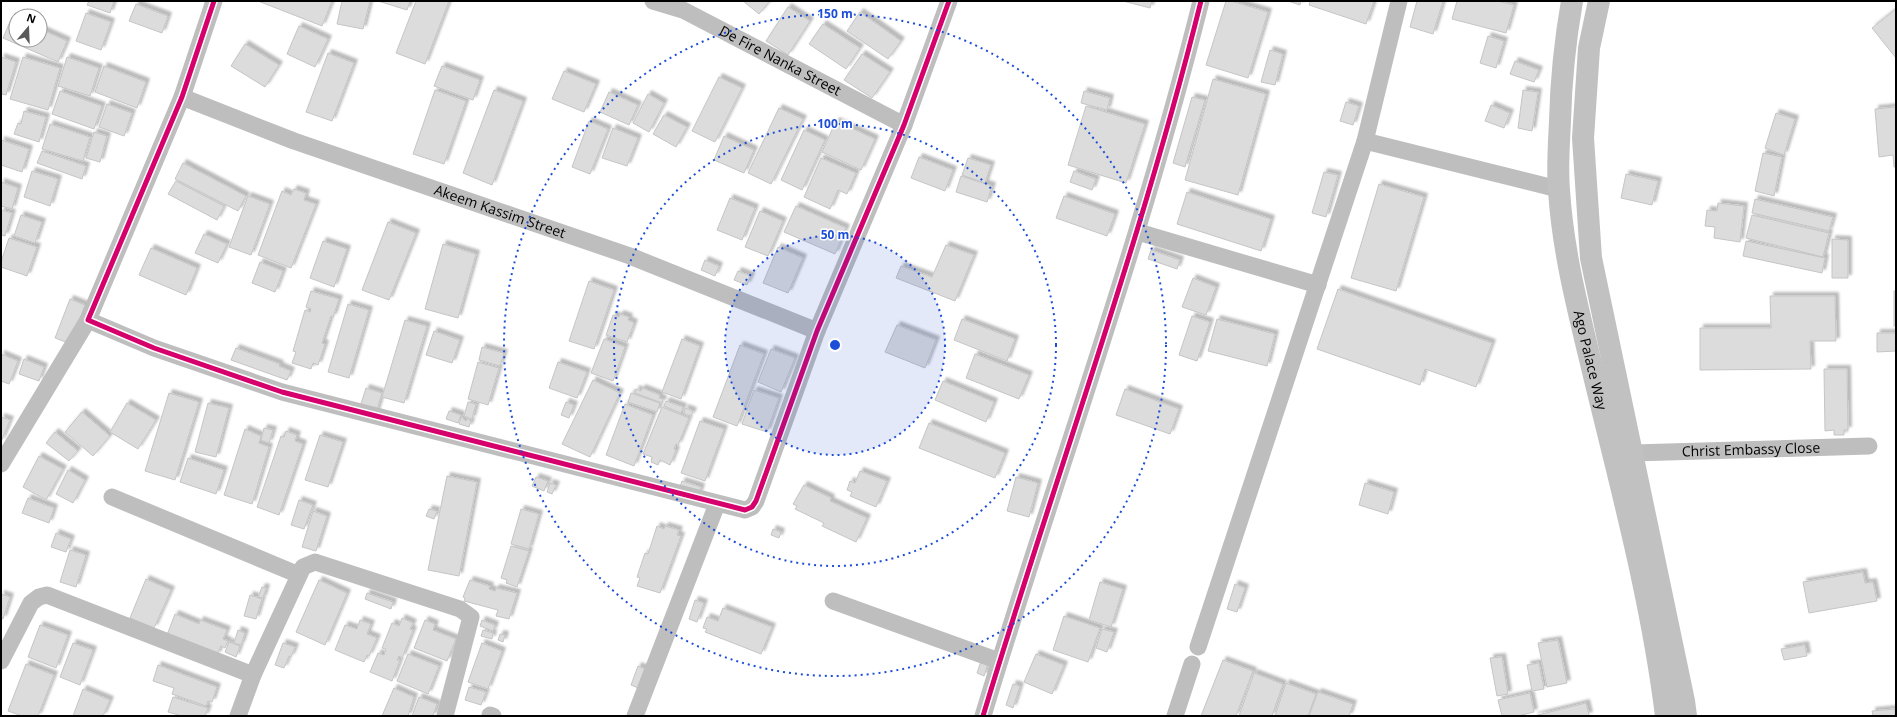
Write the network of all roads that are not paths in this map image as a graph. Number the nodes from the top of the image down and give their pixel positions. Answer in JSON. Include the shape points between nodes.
{"nodes":[{"id":1,"x":214,"y":1,"type":"edge"},
{"id":2,"x":653,"y":1,"type":"edge"},
{"id":3,"x":949,"y":1,"type":"edge"},
{"id":4,"x":1201,"y":1,"type":"edge"},
{"id":5,"x":1399,"y":1,"type":"edge"},
{"id":6,"x":1572,"y":1,"type":"edge"},
{"id":7,"x":1599,"y":1,"type":"edge"},
{"id":8,"x":685,"y":6,"type":"edge"},
{"id":9,"x":182,"y":97,"type":"junction"},
{"id":10,"x":904,"y":125,"type":"junction"},
{"id":11,"x":1365,"y":140,"type":"junction"},
{"id":12,"x":1558,"y":189,"type":"junction"},
{"id":13,"x":1138,"y":232,"type":"junction"},
{"id":14,"x":1318,"y":285,"type":"junction"},
{"id":15,"x":88,"y":320,"type":"junction"},
{"id":16,"x":817,"y":331,"type":"junction"},
{"id":17,"x":1869,"y":446,"type":"dead end"},
{"id":18,"x":1633,"y":453,"type":"junction"},
{"id":19,"x":1,"y":464,"type":"edge"},
{"id":20,"x":112,"y":497,"type":"dead end"},
{"id":21,"x":717,"y":504,"type":"junction"},
{"id":22,"x":299,"y":575,"type":"junction"},
{"id":23,"x":833,"y":601,"type":"dead end"},
{"id":24,"x":1198,"y":647,"type":"dead end"},
{"id":25,"x":1,"y":660,"type":"edge"},
{"id":26,"x":999,"y":661,"type":"junction"},
{"id":27,"x":1192,"y":664,"type":"dead end"},
{"id":28,"x":253,"y":674,"type":"junction"},
{"id":29,"x":238,"y":716,"type":"edge"},
{"id":30,"x":445,"y":716,"type":"edge"},
{"id":31,"x":635,"y":716,"type":"edge"},
{"id":32,"x":983,"y":716,"type":"edge"},
{"id":33,"x":1175,"y":716,"type":"edge"},
{"id":34,"x":1666,"y":716,"type":"edge"},
{"id":35,"x":1686,"y":716,"type":"edge"}],
"edges":[{"from":1,"to":9,"type":"street"},
{"from":2,"to":8,"type":"street","name":"De Fire Nanka Street"},
{"from":3,"to":10,"type":"street"},
{"from":4,"to":13,"type":"street"},
{"from":5,"to":11,"type":"street"},
{"from":6,"to":12,"type":"main road","name":"Ago Palace Way","via":[[1562,80]]},
{"from":7,"to":18,"type":"main road","name":"Ago Palace Way","via":[[1586,88],[1583,138],[1586,197],[1591,258]]},
{"from":8,"to":10,"type":"street","name":"De Fire Nanka Street"},
{"from":9,"to":15,"type":"street"},
{"from":9,"to":16,"type":"street","name":"Akeem Kassim Street","via":[[294,141],[630,256]]},
{"from":10,"to":16,"type":"street"},
{"from":11,"to":12,"type":"street"},
{"from":11,"to":14,"type":"street"},
{"from":12,"to":34,"type":"main road","name":"Ago Palace Way","via":[[1567,261],[1644,588],[1659,661]]},
{"from":13,"to":14,"type":"street"},
{"from":13,"to":26,"type":"street"},
{"from":14,"to":24,"type":"street"},
{"from":15,"to":19,"type":"street"},
{"from":15,"to":21,"type":"street","via":[[154,348],[282,392]]},
{"from":16,"to":21,"type":"street","via":[[756,501],[752,507],[745,510]]},
{"from":17,"to":18,"type":"street","name":"Christ Embassy Close"},
{"from":18,"to":35,"type":"main road","name":"Ago Palace Way"},
{"from":20,"to":22,"type":"street"},
{"from":21,"to":31,"type":"street"},
{"from":22,"to":28,"type":"street"},
{"from":22,"to":30,"type":"street","via":[[303,567],[315,562],[460,609],[471,617]]},
{"from":23,"to":26,"type":"street"},
{"from":25,"to":28,"type":"street","via":[[31,603],[47,595]]},
{"from":26,"to":32,"type":"street"},
{"from":27,"to":33,"type":"street"},
{"from":28,"to":29,"type":"street"}]}
